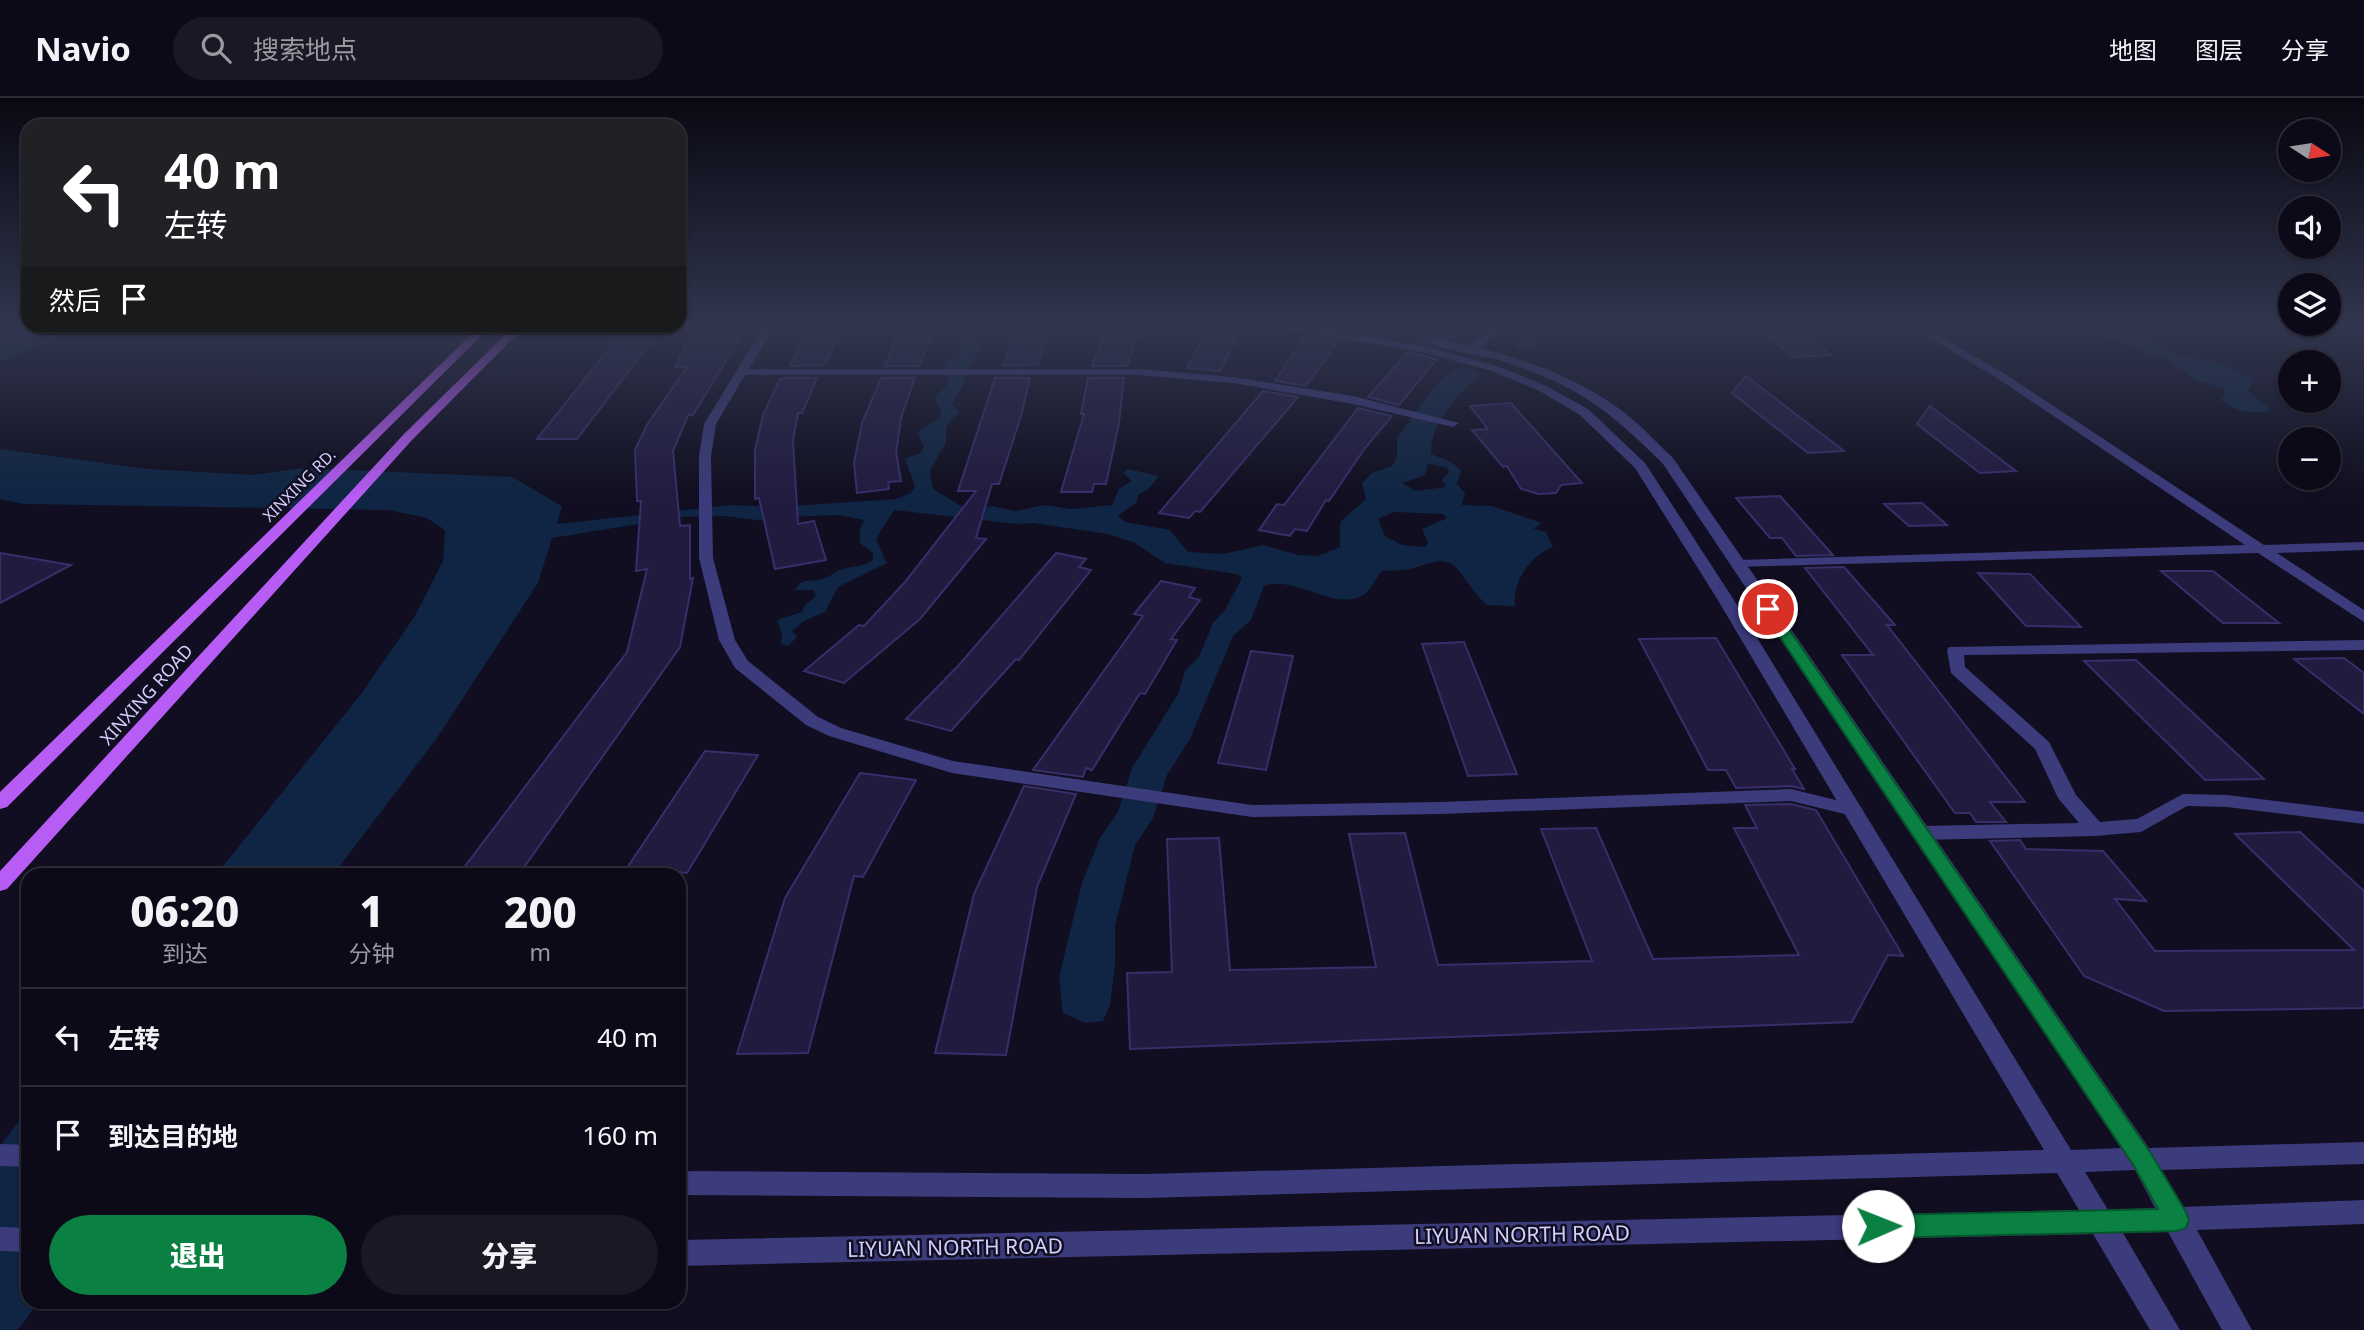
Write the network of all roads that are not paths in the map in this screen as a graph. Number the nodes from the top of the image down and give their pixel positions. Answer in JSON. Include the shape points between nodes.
{"nodes":[{"id":1,"x":427,"y":383,"type":"edge"},
{"id":2,"x":462,"y":383,"type":"edge"},
{"id":3,"x":734,"y":383,"type":"edge"},
{"id":4,"x":1254,"y":383,"type":"edge"},
{"id":5,"x":1531,"y":383,"type":"edge"},
{"id":6,"x":1571,"y":383,"type":"edge"},
{"id":7,"x":2012,"y":383,"type":"edge"},
{"id":8,"x":1453,"y":423,"type":"dead end"},
{"id":9,"x":270,"y":539,"type":"joint"},
{"id":10,"x":2364,"y":546,"type":"edge"},
{"id":11,"x":2261,"y":549,"type":"junction"},
{"id":12,"x":1738,"y":564,"type":"junction"},
{"id":13,"x":2364,"y":617,"type":"edge"},
{"id":14,"x":2364,"y":645,"type":"edge"},
{"id":15,"x":0,"y":803,"type":"edge"},
{"id":16,"x":1853,"y":810,"type":"junction"},
{"id":17,"x":2364,"y":818,"type":"edge"},
{"id":18,"x":2095,"y":829,"type":"junction"},
{"id":19,"x":1921,"y":833,"type":"junction"},
{"id":20,"x":0,"y":884,"type":"edge"},
{"id":21,"x":2364,"y":1153,"type":"edge"},
{"id":22,"x":0,"y":1155,"type":"edge"},
{"id":23,"x":21,"y":1156,"type":"edge"},
{"id":24,"x":2142,"y":1159,"type":"junction"},
{"id":25,"x":2064,"y":1161,"type":"junction"},
{"id":26,"x":686,"y":1183,"type":"edge"},
{"id":27,"x":2364,"y":1212,"type":"edge"},
{"id":28,"x":2177,"y":1220,"type":"junction"},
{"id":29,"x":2101,"y":1222,"type":"junction"},
{"id":30,"x":0,"y":1239,"type":"edge"},
{"id":31,"x":21,"y":1240,"type":"edge"},
{"id":32,"x":686,"y":1253,"type":"edge"},
{"id":33,"x":2166,"y":1330,"type":"edge"},
{"id":34,"x":2238,"y":1330,"type":"edge"}],
"edges":[{"from":1,"to":9,"type":"main road","name":"XINXING RD."},
{"from":2,"to":20,"type":"main road","name":"XINXING ROAD"},
{"from":3,"to":16,"type":"street","via":[[710,424],[705,456],[706,558],[727,639],[741,664],[812,721],[835,732],[952,767],[1252,811],[1791,795]]},
{"from":4,"to":8,"type":"street"},
{"from":5,"to":16,"type":"street","via":[[1584,412],[1640,466]]},
{"from":6,"to":12,"type":"street","via":[[1617,412],[1668,461]]},
{"from":7,"to":11,"type":"street"},
{"from":9,"to":15,"type":"main road","name":"XINXING ROAD"},
{"from":10,"to":11,"type":"street"},
{"from":11,"to":12,"type":"street"},
{"from":11,"to":13,"type":"street"},
{"from":12,"to":19,"type":"street"},
{"from":14,"to":18,"type":"street","via":[[1955,650],[1957,669],[2043,746],[2068,798]]},
{"from":16,"to":25,"type":"street"},
{"from":17,"to":18,"type":"street","via":[[2183,800],[2141,825]]},
{"from":18,"to":19,"type":"street"},
{"from":19,"to":24,"type":"street"},
{"from":21,"to":24,"type":"street"},
{"from":22,"to":23,"type":"street"},
{"from":24,"to":25,"type":"street"},
{"from":24,"to":28,"type":"street"},
{"from":25,"to":26,"type":"street","via":[[1145,1186]]},
{"from":25,"to":29,"type":"street"},
{"from":27,"to":28,"type":"street","name":"LIYUAN NORTH ROAD"},
{"from":28,"to":29,"type":"street","name":"LIYUAN NORTH ROAD"},
{"from":28,"to":34,"type":"street"},
{"from":29,"to":32,"type":"street","name":"LIYUAN NORTH ROAD"},
{"from":29,"to":33,"type":"street"},
{"from":30,"to":31,"type":"street"}]}
